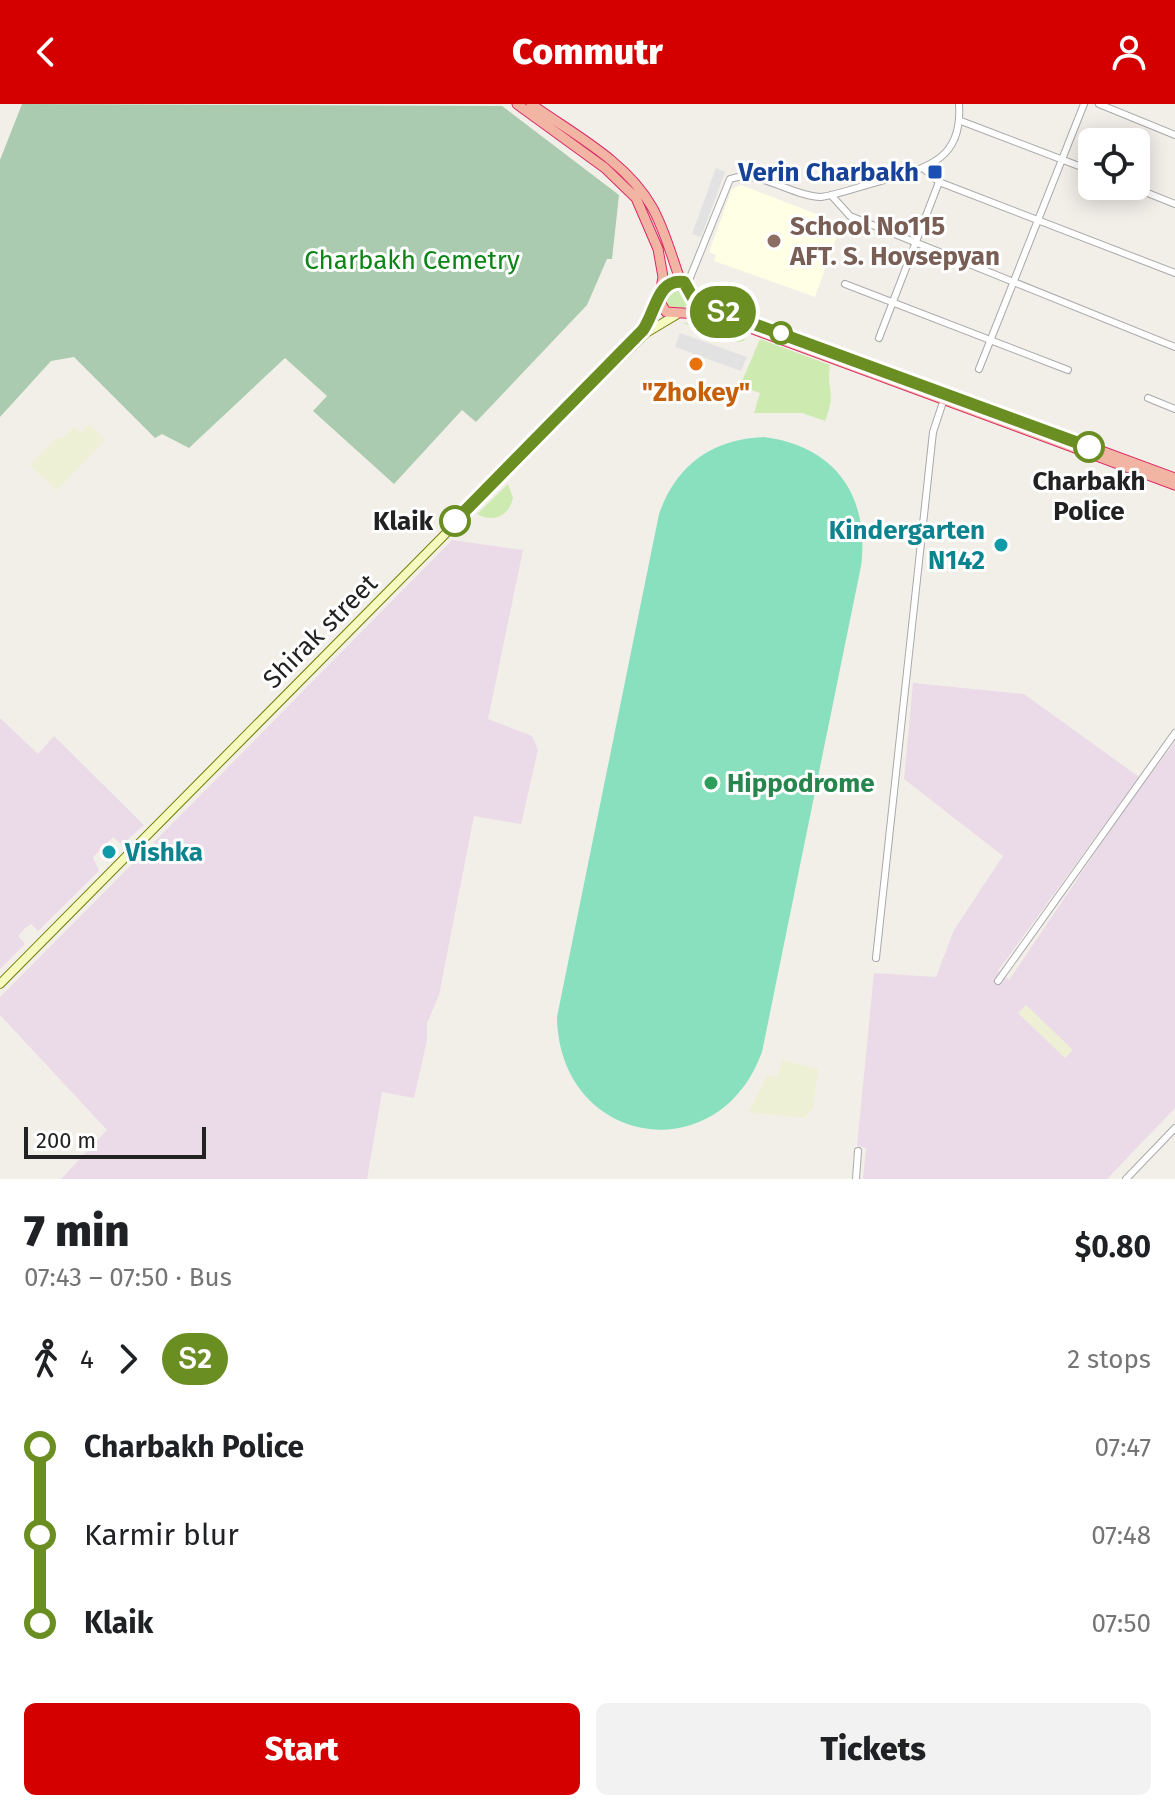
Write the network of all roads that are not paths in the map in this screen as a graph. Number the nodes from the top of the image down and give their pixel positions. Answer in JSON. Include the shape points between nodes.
{"nodes":[{"id":1,"x":517,"y":104,"type":"edge"},
{"id":2,"x":531,"y":104,"type":"edge"},
{"id":3,"x":959,"y":104,"type":"edge"},
{"id":4,"x":1084,"y":104,"type":"edge"},
{"id":5,"x":1099,"y":104,"type":"edge"},
{"id":6,"x":961,"y":121,"type":"junction"},
{"id":7,"x":1175,"y":135,"type":"edge"},
{"id":8,"x":1061,"y":159,"type":"junction"},
{"id":9,"x":1078,"y":166,"type":"edge"},
{"id":10,"x":924,"y":169,"type":"junction"},
{"id":11,"x":939,"y":182,"type":"junction"},
{"id":12,"x":1150,"y":194,"type":"edge"},
{"id":13,"x":831,"y":195,"type":"junction"},
{"id":14,"x":1175,"y":204,"type":"edge"},
{"id":15,"x":1038,"y":219,"type":"junction"},
{"id":16,"x":915,"y":241,"type":"junction"},
{"id":17,"x":1175,"y":273,"type":"edge"},
{"id":18,"x":1013,"y":280,"type":"junction"},
{"id":19,"x":684,"y":283,"type":"junction"},
{"id":20,"x":845,"y":284,"type":"dead end"},
{"id":21,"x":663,"y":288,"type":"junction"},
{"id":22,"x":693,"y":298,"type":"junction"},
{"id":23,"x":659,"y":300,"type":"junction"},
{"id":24,"x":894,"y":301,"type":"junction"},
{"id":25,"x":681,"y":313,"type":"junction"},
{"id":26,"x":879,"y":338,"type":"dead end"},
{"id":27,"x":989,"y":340,"type":"junction"},
{"id":28,"x":1175,"y":347,"type":"edge"},
{"id":29,"x":979,"y":369,"type":"dead end"},
{"id":30,"x":1068,"y":370,"type":"dead end"},
{"id":31,"x":944,"y":397,"type":"junction"},
{"id":32,"x":1148,"y":398,"type":"dead end"},
{"id":33,"x":1175,"y":409,"type":"edge"},
{"id":34,"x":1175,"y":478,"type":"edge"},
{"id":35,"x":1175,"y":485,"type":"edge"},
{"id":36,"x":1175,"y":733,"type":"edge"},
{"id":37,"x":876,"y":958,"type":"dead end"},
{"id":38,"x":998,"y":981,"type":"dead end"},
{"id":39,"x":0,"y":982,"type":"edge"},
{"id":40,"x":1175,"y":1128,"type":"edge"},
{"id":41,"x":858,"y":1151,"type":"dead end"},
{"id":42,"x":856,"y":1179,"type":"edge"},
{"id":43,"x":1126,"y":1179,"type":"edge"}],
"edges":[{"from":1,"to":21,"type":"highway","via":[[630,191],[654,235]]},
{"from":2,"to":19,"type":"highway","via":[[637,185],[654,210]]},
{"from":3,"to":6,"type":"street"},
{"from":4,"to":8,"type":"street"},
{"from":5,"to":7,"type":"street"},
{"from":6,"to":8,"type":"street"},
{"from":6,"to":10,"type":"street","via":[[954,144]]},
{"from":8,"to":9,"type":"street"},
{"from":8,"to":15,"type":"street"},
{"from":10,"to":11,"type":"street"},
{"from":10,"to":13,"type":"street"},
{"from":11,"to":15,"type":"street"},
{"from":11,"to":16,"type":"street"},
{"from":12,"to":14,"type":"street"},
{"from":13,"to":16,"type":"street","via":[[850,216]]},
{"from":13,"to":19,"type":"street","via":[[808,196],[750,176],[730,179]]},
{"from":15,"to":17,"type":"street"},
{"from":15,"to":18,"type":"street"},
{"from":16,"to":18,"type":"street"},
{"from":16,"to":24,"type":"street"},
{"from":18,"to":27,"type":"street"},
{"from":18,"to":28,"type":"street"},
{"from":19,"to":21,"type":"highway"},
{"from":19,"to":22,"type":"highway"},
{"from":20,"to":24,"type":"street"},
{"from":21,"to":23,"type":"highway","name":"Shirak street"},
{"from":22,"to":25,"type":"highway"},
{"from":22,"to":31,"type":"highway"},
{"from":23,"to":25,"type":"highway","via":[[663,308]]},
{"from":23,"to":39,"type":"main road","name":"Shirak street","via":[[643,330]]},
{"from":24,"to":26,"type":"street"},
{"from":24,"to":27,"type":"street"},
{"from":25,"to":31,"type":"highway","via":[[715,315]]},
{"from":25,"to":39,"type":"main road","name":"Shirak street","via":[[646,333]]},
{"from":27,"to":29,"type":"street"},
{"from":27,"to":30,"type":"street"},
{"from":31,"to":34,"type":"highway"},
{"from":31,"to":35,"type":"highway"},
{"from":31,"to":37,"type":"street","via":[[933,432]]},
{"from":32,"to":33,"type":"street"},
{"from":36,"to":38,"type":"street"},
{"from":40,"to":43,"type":"street"},
{"from":41,"to":42,"type":"street"}]}
